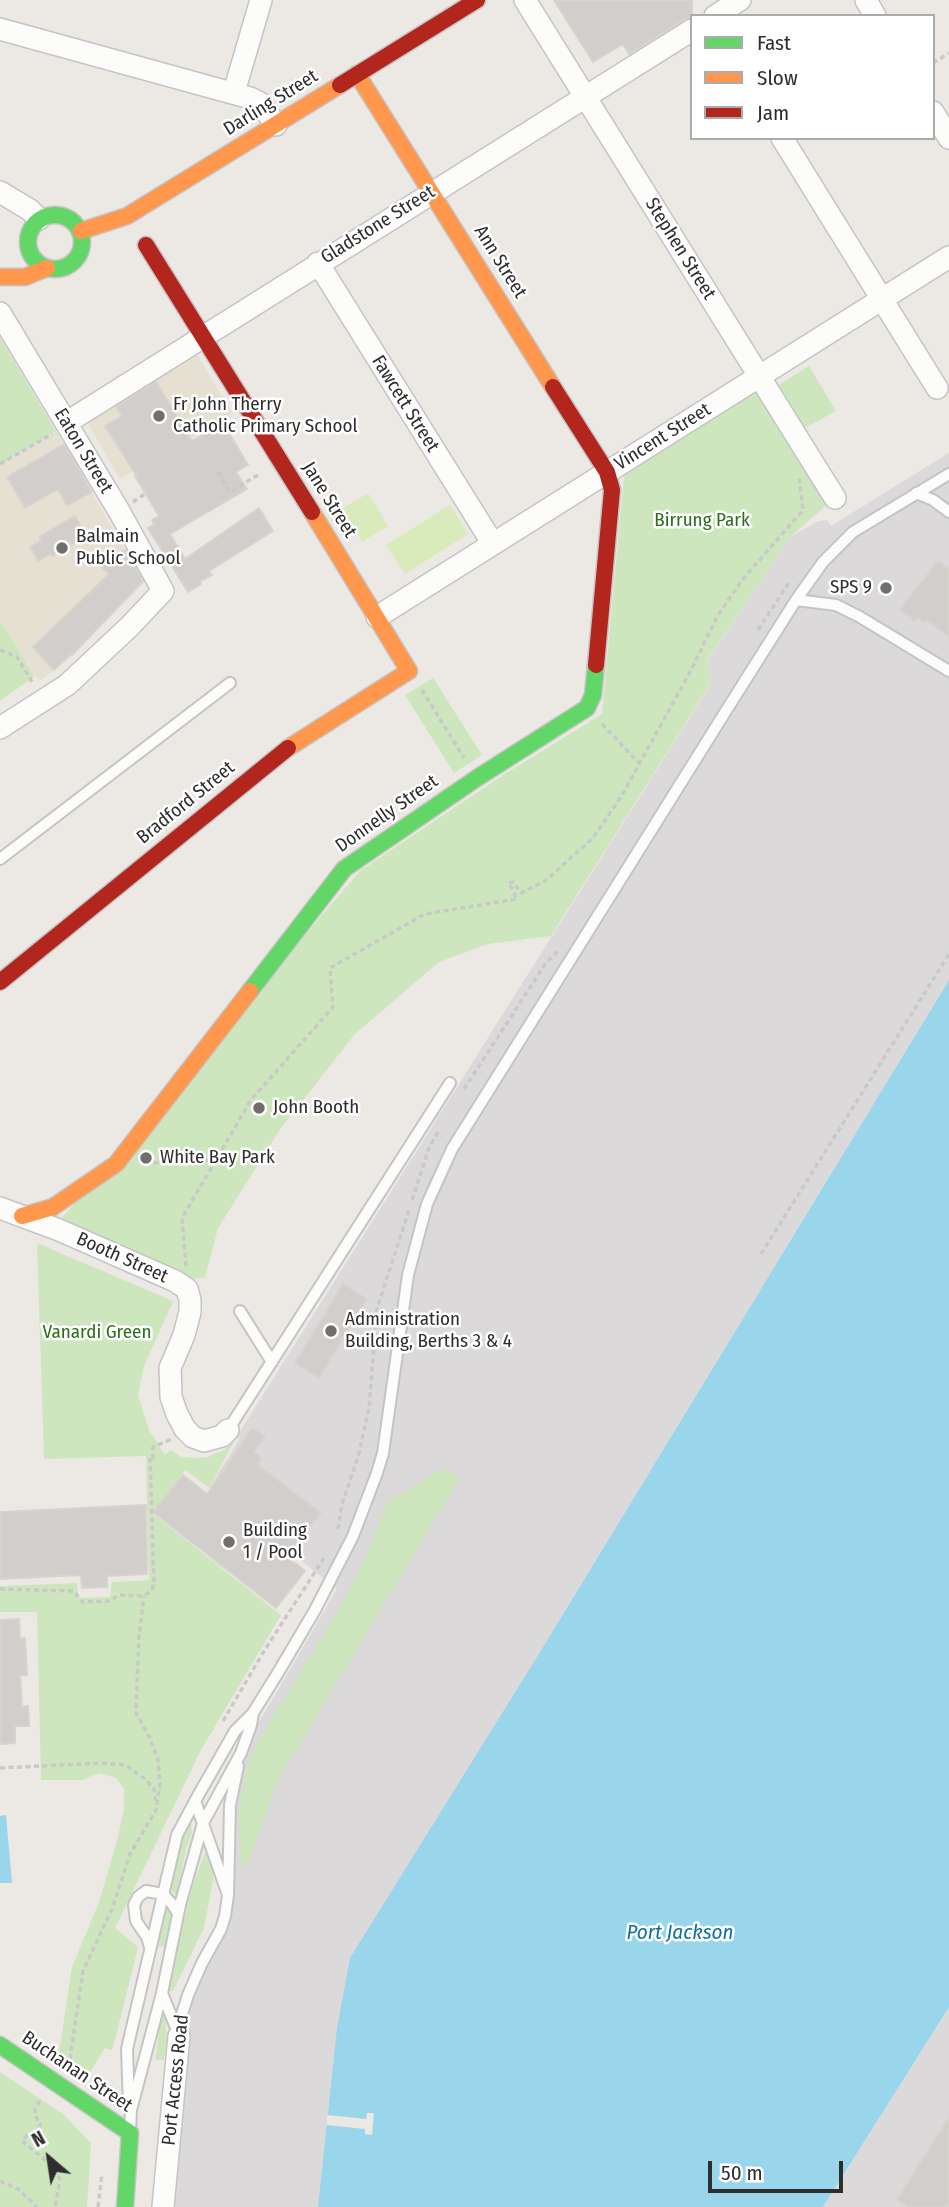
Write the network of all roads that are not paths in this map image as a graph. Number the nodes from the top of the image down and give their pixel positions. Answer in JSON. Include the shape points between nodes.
{"nodes":[{"id":1,"x":261,"y":0,"type":"edge"},
{"id":2,"x":477,"y":0,"type":"edge"},
{"id":3,"x":525,"y":0,"type":"edge"},
{"id":4,"x":740,"y":0,"type":"edge"},
{"id":5,"x":718,"y":14,"type":"edge"},
{"id":6,"x":0,"y":29,"type":"edge"},
{"id":7,"x":690,"y":31,"type":"edge"},
{"id":8,"x":358,"y":74,"type":"junction"},
{"id":9,"x":234,"y":92,"type":"junction"},
{"id":10,"x":585,"y":97,"type":"junction"},
{"id":11,"x":935,"y":115,"type":"edge"},
{"id":12,"x":276,"y":125,"type":"junction"},
{"id":13,"x":949,"y":138,"type":"edge"},
{"id":14,"x":783,"y":140,"type":"edge"},
{"id":15,"x":0,"y":192,"type":"edge"},
{"id":16,"x":432,"y":192,"type":"junction"},
{"id":17,"x":39,"y":219,"type":"junction"},
{"id":18,"x":81,"y":231,"type":"junction"},
{"id":19,"x":146,"y":245,"type":"dead end"},
{"id":20,"x":28,"y":249,"type":"junction"},
{"id":21,"x":949,"y":257,"type":"edge"},
{"id":22,"x":317,"y":263,"type":"junction"},
{"id":23,"x":0,"y":268,"type":"edge"},
{"id":24,"x":47,"y":268,"type":"junction"},
{"id":25,"x":0,"y":277,"type":"edge"},
{"id":26,"x":882,"y":299,"type":"junction"},
{"id":27,"x":0,"y":313,"type":"edge"},
{"id":28,"x":204,"y":336,"type":"junction"},
{"id":29,"x":759,"y":377,"type":"junction"},
{"id":30,"x":937,"y":388,"type":"dead end"},
{"id":31,"x":61,"y":427,"type":"junction"},
{"id":32,"x":607,"y":472,"type":"junction"},
{"id":33,"x":949,"y":474,"type":"edge"},
{"id":34,"x":916,"y":493,"type":"junction"},
{"id":35,"x":835,"y":498,"type":"dead end"},
{"id":36,"x":949,"y":512,"type":"edge"},
{"id":37,"x":494,"y":544,"type":"junction"},
{"id":38,"x":796,"y":600,"type":"junction"},
{"id":39,"x":377,"y":617,"type":"junction"},
{"id":40,"x":409,"y":671,"type":"joint"},
{"id":41,"x":949,"y":671,"type":"edge"},
{"id":42,"x":230,"y":683,"type":"dead end"},
{"id":43,"x":0,"y":729,"type":"edge"},
{"id":44,"x":0,"y":859,"type":"edge"},
{"id":45,"x":0,"y":982,"type":"edge"},
{"id":46,"x":450,"y":1083,"type":"dead end"},
{"id":47,"x":0,"y":1189,"type":"edge"},
{"id":48,"x":0,"y":1208,"type":"edge"},
{"id":49,"x":22,"y":1216,"type":"junction"},
{"id":50,"x":240,"y":1311,"type":"dead end"},
{"id":51,"x":272,"y":1362,"type":"junction"},
{"id":52,"x":228,"y":1430,"type":"joint"},
{"id":53,"x":253,"y":1713,"type":"junction"},
{"id":54,"x":241,"y":1753,"type":"junction"},
{"id":55,"x":195,"y":1801,"type":"junction"},
{"id":56,"x":203,"y":1823,"type":"junction"},
{"id":57,"x":163,"y":1894,"type":"junction"},
{"id":58,"x":228,"y":1895,"type":"junction"},
{"id":59,"x":178,"y":1913,"type":"junction"},
{"id":60,"x":150,"y":1947,"type":"junction"},
{"id":61,"x":162,"y":1993,"type":"junction"},
{"id":62,"x":179,"y":2036,"type":"junction"},
{"id":63,"x":0,"y":2045,"type":"edge"},
{"id":64,"x":130,"y":2133,"type":"junction"},
{"id":65,"x":125,"y":2207,"type":"edge"},
{"id":66,"x":163,"y":2207,"type":"edge"}],
"edges":[{"from":1,"to":9,"type":"street"},
{"from":2,"to":8,"type":"street","name":"Darling Street"},
{"from":3,"to":10,"type":"street","name":"Stephen Street"},
{"from":4,"to":5,"type":"street"},
{"from":6,"to":9,"type":"street"},
{"from":7,"to":10,"type":"street","name":"Gladstone Street"},
{"from":8,"to":12,"type":"street","name":"Darling Street"},
{"from":8,"to":16,"type":"street","name":"Ann Street"},
{"from":9,"to":12,"type":"street","via":[[260,103]]},
{"from":10,"to":16,"type":"street","name":"Gladstone Street"},
{"from":10,"to":29,"type":"street","name":"Stephen Street"},
{"from":11,"to":13,"type":"street"},
{"from":12,"to":18,"type":"street","name":"Darling Street","via":[[127,215]]},
{"from":14,"to":26,"type":"street"},
{"from":15,"to":17,"type":"street"},
{"from":16,"to":22,"type":"street","name":"Gladstone Street"},
{"from":16,"to":32,"type":"street","name":"Ann Street"},
{"from":17,"to":18,"type":"street","via":[[60,214]]},
{"from":17,"to":20,"type":"street","via":[[30,231]]},
{"from":18,"to":24,"type":"street","via":[[78,257],[64,268]]},
{"from":19,"to":28,"type":"street","name":"Jane Street"},
{"from":20,"to":23,"type":"street"},
{"from":20,"to":24,"type":"street"},
{"from":21,"to":26,"type":"street","name":"Vincent Street"},
{"from":22,"to":28,"type":"street","name":"Gladstone Street"},
{"from":22,"to":37,"type":"street","name":"Fawcett Street"},
{"from":24,"to":25,"type":"street","via":[[25,277]]},
{"from":26,"to":29,"type":"street","name":"Vincent Street"},
{"from":26,"to":30,"type":"street"},
{"from":27,"to":31,"type":"street","name":"Eaton Street"},
{"from":28,"to":31,"type":"street","name":"Gladstone Street"},
{"from":28,"to":39,"type":"street","name":"Jane Street"},
{"from":29,"to":32,"type":"street","name":"Vincent Street"},
{"from":29,"to":35,"type":"street","name":"Stephen Street"},
{"from":31,"to":43,"type":"street","name":"Eaton Street","via":[[119,511],[163,591],[67,685]]},
{"from":32,"to":37,"type":"street","name":"Vincent Street"},
{"from":32,"to":49,"type":"street","name":"Donnelly Street","via":[[612,490],[593,695],[587,708],[344,869],[116,1164],[53,1207]]},
{"from":33,"to":34,"type":"lane"},
{"from":34,"to":36,"type":"lane"},
{"from":34,"to":38,"type":"lane","via":[[853,532],[822,562]]},
{"from":37,"to":39,"type":"street","name":"Vincent Street"},
{"from":38,"to":41,"type":"lane","via":[[836,605]]},
{"from":38,"to":53,"type":"lane","via":[[452,1149],[427,1204],[408,1275],[377,1473],[332,1578]]},
{"from":39,"to":40,"type":"street","name":"Jane Street"},
{"from":40,"to":45,"type":"street","name":"Bradford Street","via":[[278,754]]},
{"from":42,"to":44,"type":"lane"},
{"from":46,"to":51,"type":"lane"},
{"from":47,"to":49,"type":"street","name":"Booth Street"},
{"from":48,"to":49,"type":"street"},
{"from":49,"to":52,"type":"street","name":"Booth Street","via":[[187,1289],[190,1312],[170,1368],[171,1397],[193,1437],[204,1441]]},
{"from":50,"to":51,"type":"lane"},
{"from":51,"to":52,"type":"lane"},
{"from":53,"to":54,"type":"lane"},
{"from":53,"to":55,"type":"lane","via":[[235,1731]]},
{"from":54,"to":56,"type":"lane"},
{"from":54,"to":58,"type":"lane","name":"Port Access Road","via":[[230,1805]]},
{"from":55,"to":56,"type":"lane"},
{"from":55,"to":57,"type":"lane","via":[[177,1835]]},
{"from":56,"to":58,"type":"lane"},
{"from":56,"to":59,"type":"lane"},
{"from":57,"to":59,"type":"lane"},
{"from":57,"to":60,"type":"lane"},
{"from":57,"to":60,"type":"lane","via":[[146,1892],[134,1905],[136,1921]]},
{"from":58,"to":62,"type":"lane","name":"Port Access Road","via":[[221,1929],[188,1995]]},
{"from":59,"to":61,"type":"lane"},
{"from":60,"to":64,"type":"lane","via":[[127,2049]]},
{"from":61,"to":62,"type":"lane"},
{"from":61,"to":64,"type":"lane","via":[[131,2110]]},
{"from":62,"to":66,"type":"street","name":"Port Access Road"},
{"from":63,"to":64,"type":"street","name":"Buchanan Street"},
{"from":64,"to":65,"type":"street"}]}
